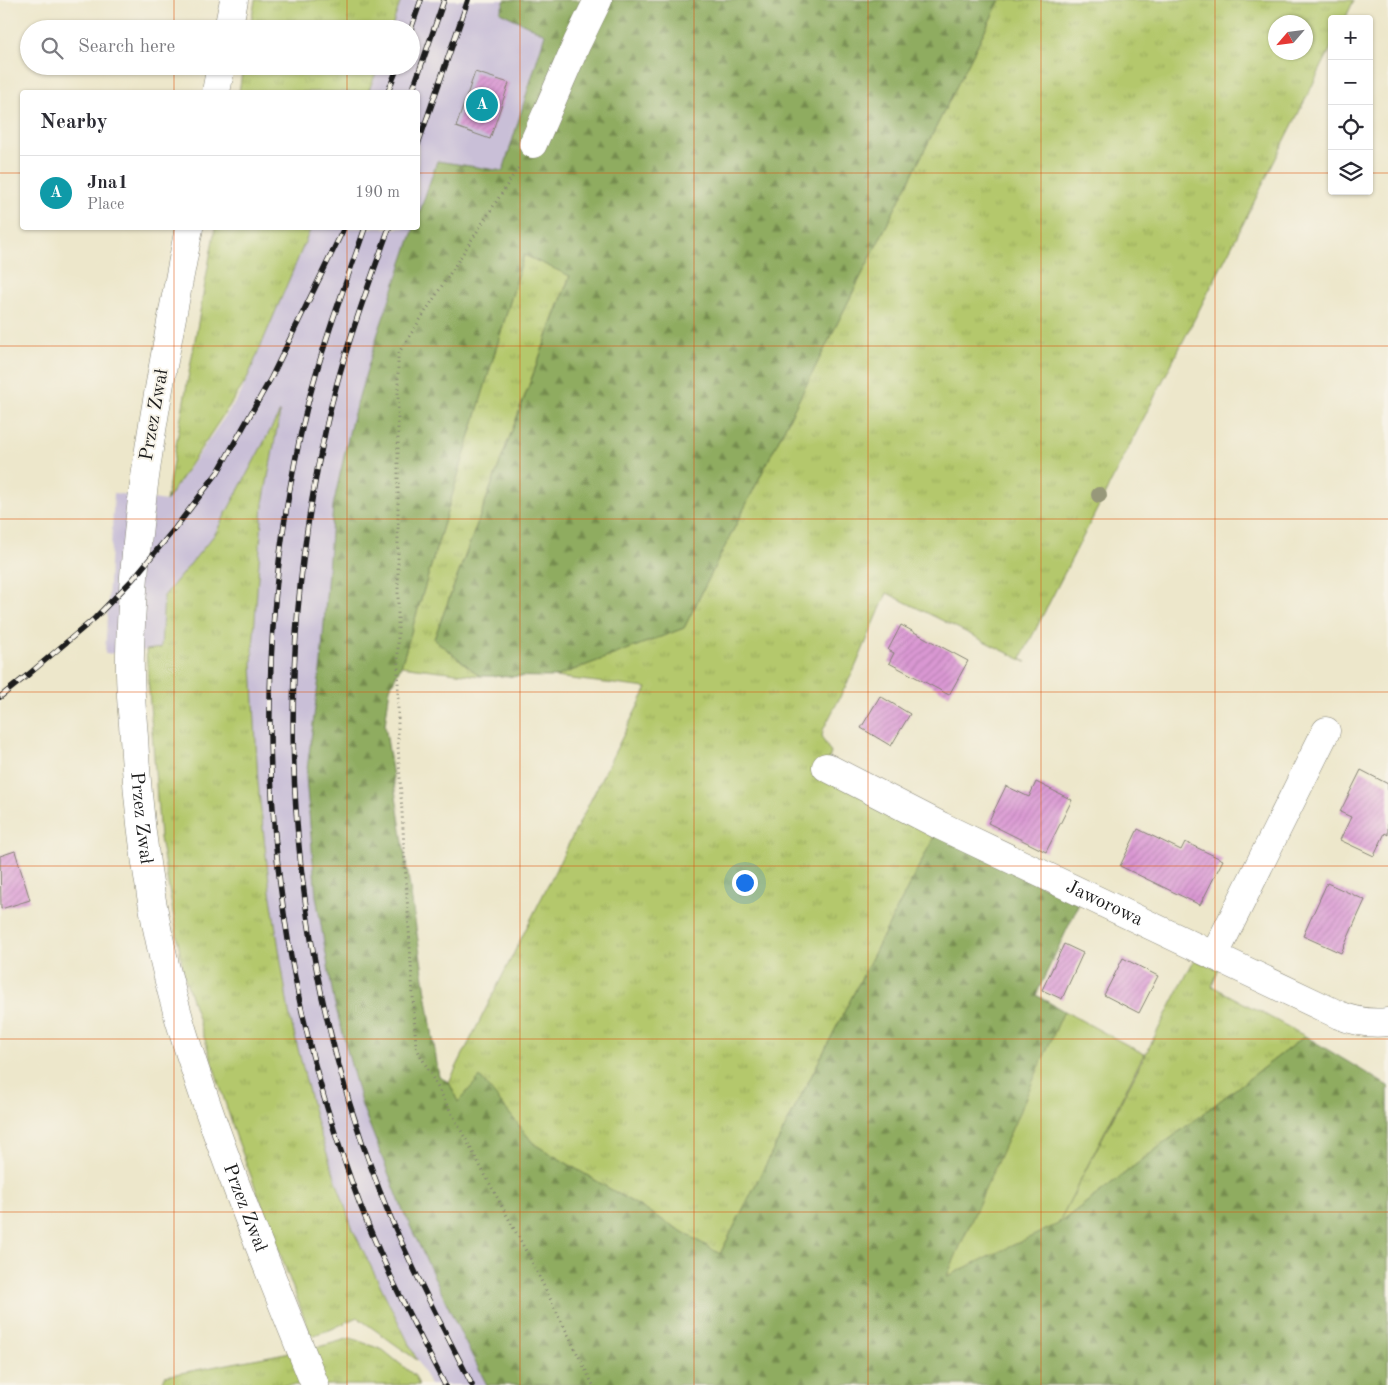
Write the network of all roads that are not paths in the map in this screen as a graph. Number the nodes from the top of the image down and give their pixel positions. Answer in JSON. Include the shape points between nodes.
{"nodes":[{"id":1,"x":234,"y":0,"type":"edge"},
{"id":2,"x":598,"y":0,"type":"edge"},
{"id":3,"x":230,"y":20,"type":"edge"},
{"id":4,"x":219,"y":75,"type":"edge"},
{"id":5,"x":216,"y":90,"type":"edge"},
{"id":6,"x":533,"y":144,"type":"road end"},
{"id":7,"x":189,"y":230,"type":"edge"},
{"id":8,"x":1326,"y":731,"type":"dead end"},
{"id":9,"x":826,"y":767,"type":"dead end"},
{"id":10,"x":1214,"y":956,"type":"junction"},
{"id":11,"x":1388,"y":1022,"type":"edge"},
{"id":12,"x":315,"y":1385,"type":"edge"}],
"edges":[{"from":1,"to":3,"type":"street"},
{"from":2,"to":6,"type":"street"},
{"from":4,"to":5,"type":"street"},
{"from":7,"to":12,"type":"street","name":"Przez Zwał","via":[[150,436],[133,579],[130,656],[139,804],[154,911],[182,1030],[241,1199]]},
{"from":8,"to":10,"type":"street"},
{"from":9,"to":10,"type":"street","name":"Jaworowa","via":[[941,826]]},
{"from":10,"to":11,"type":"street","name":"Jaworowa","via":[[1356,1022]]}]}
